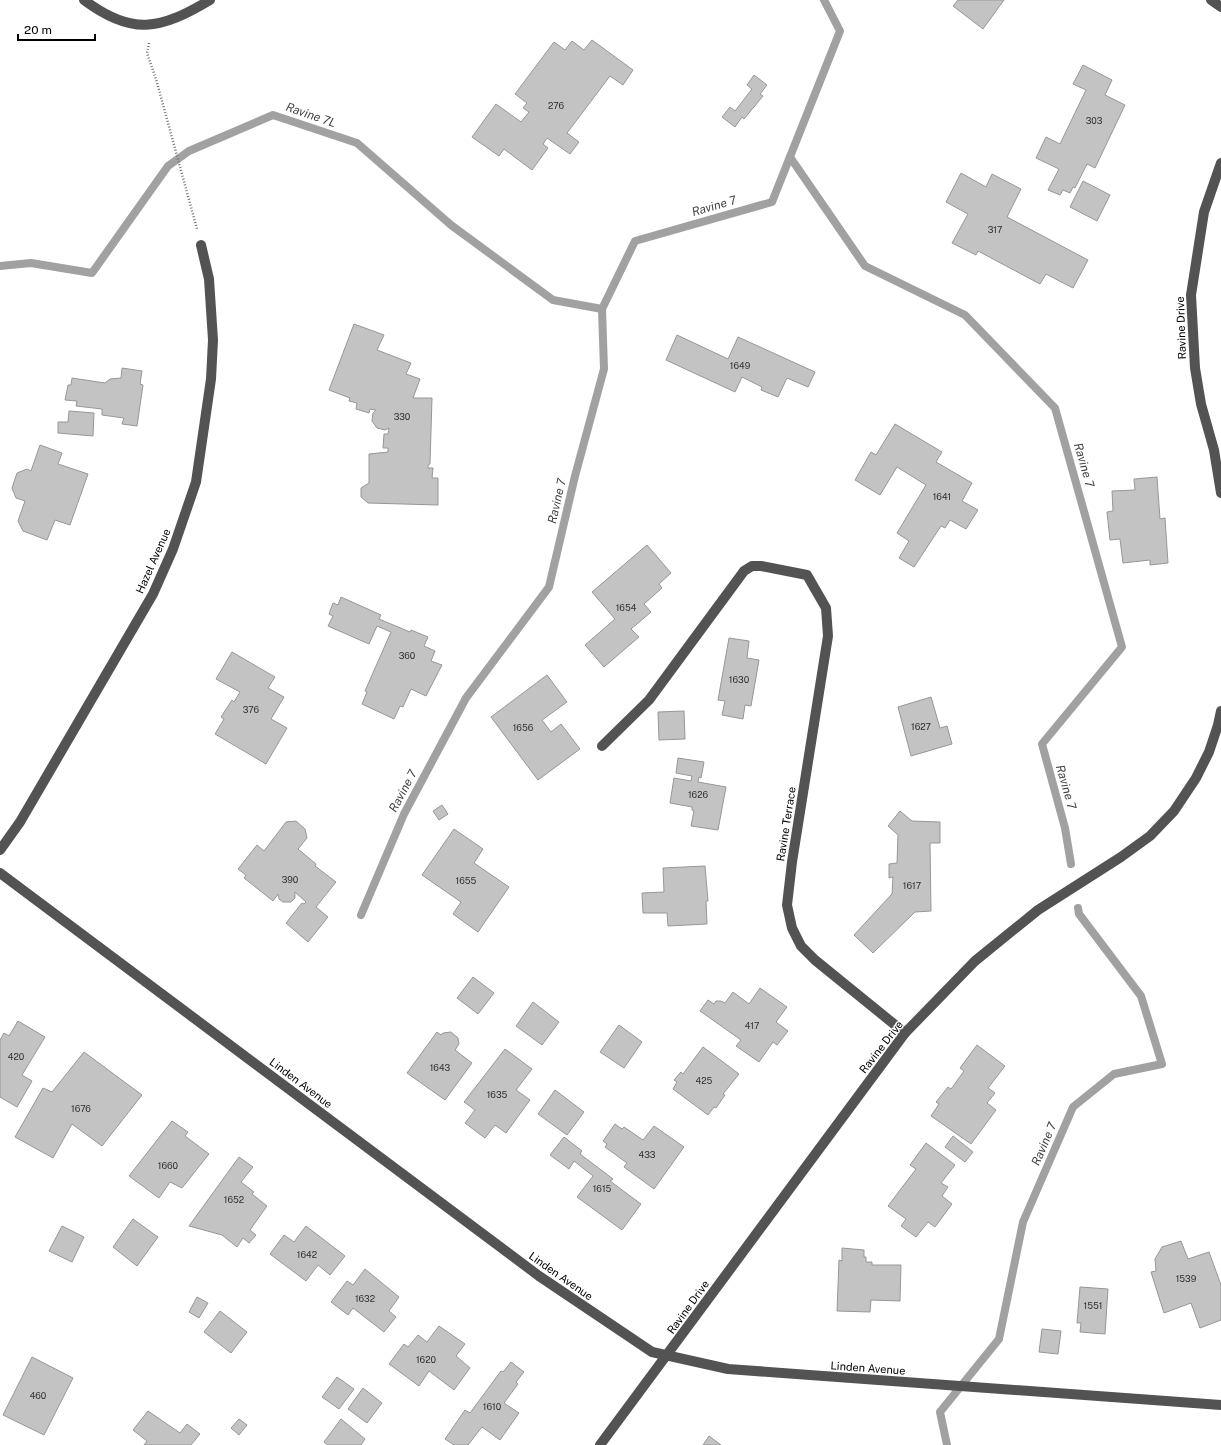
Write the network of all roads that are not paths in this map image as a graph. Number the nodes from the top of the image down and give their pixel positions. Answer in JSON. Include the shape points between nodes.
{"nodes":[{"id":1,"x":84,"y":0,"type":"edge"},
{"id":2,"x":210,"y":0,"type":"edge"},
{"id":3,"x":1211,"y":0,"type":"edge"},
{"id":4,"x":1221,"y":7,"type":"edge"},
{"id":5,"x":1221,"y":163,"type":"edge"},
{"id":6,"x":201,"y":245,"type":"road end"},
{"id":7,"x":1221,"y":493,"type":"edge"},
{"id":8,"x":1221,"y":711,"type":"edge"},
{"id":9,"x":602,"y":746,"type":"dead end"},
{"id":10,"x":0,"y":850,"type":"edge"},
{"id":11,"x":0,"y":873,"type":"edge"},
{"id":12,"x":905,"y":1032,"type":"junction"},
{"id":13,"x":666,"y":1356,"type":"junction"},
{"id":14,"x":1221,"y":1405,"type":"edge"},
{"id":15,"x":600,"y":1445,"type":"edge"}],
"edges":[{"from":1,"to":2,"type":"street","via":[[109,16],[134,25],[152,24],[175,18]]},
{"from":3,"to":4,"type":"street"},
{"from":5,"to":7,"type":"street","name":"Ravine Drive","via":[[1204,212],[1191,295],[1195,368]]},
{"from":6,"to":10,"type":"street","name":"Hazel Avenue","via":[[209,279],[213,340],[211,379],[196,482],[173,549],[152,594],[20,822]]},
{"from":8,"to":12,"type":"street","name":"Ravine Drive","via":[[1209,752],[1196,778],[1174,811],[1150,836],[1038,910],[1009,933],[975,961]]},
{"from":9,"to":12,"type":"street","name":"Ravine Terrace","via":[[648,700],[744,571],[752,566],[761,566],[807,575],[826,608],[828,636],[787,905],[792,928],[801,946]]},
{"from":11,"to":13,"type":"street","name":"Linden Avenue","via":[[539,1276],[652,1352]]},
{"from":12,"to":13,"type":"street","name":"Ravine Drive"},
{"from":13,"to":14,"type":"street","name":"Linden Avenue","via":[[728,1369]]},
{"from":13,"to":15,"type":"street","name":"Ravine Drive"}]}
